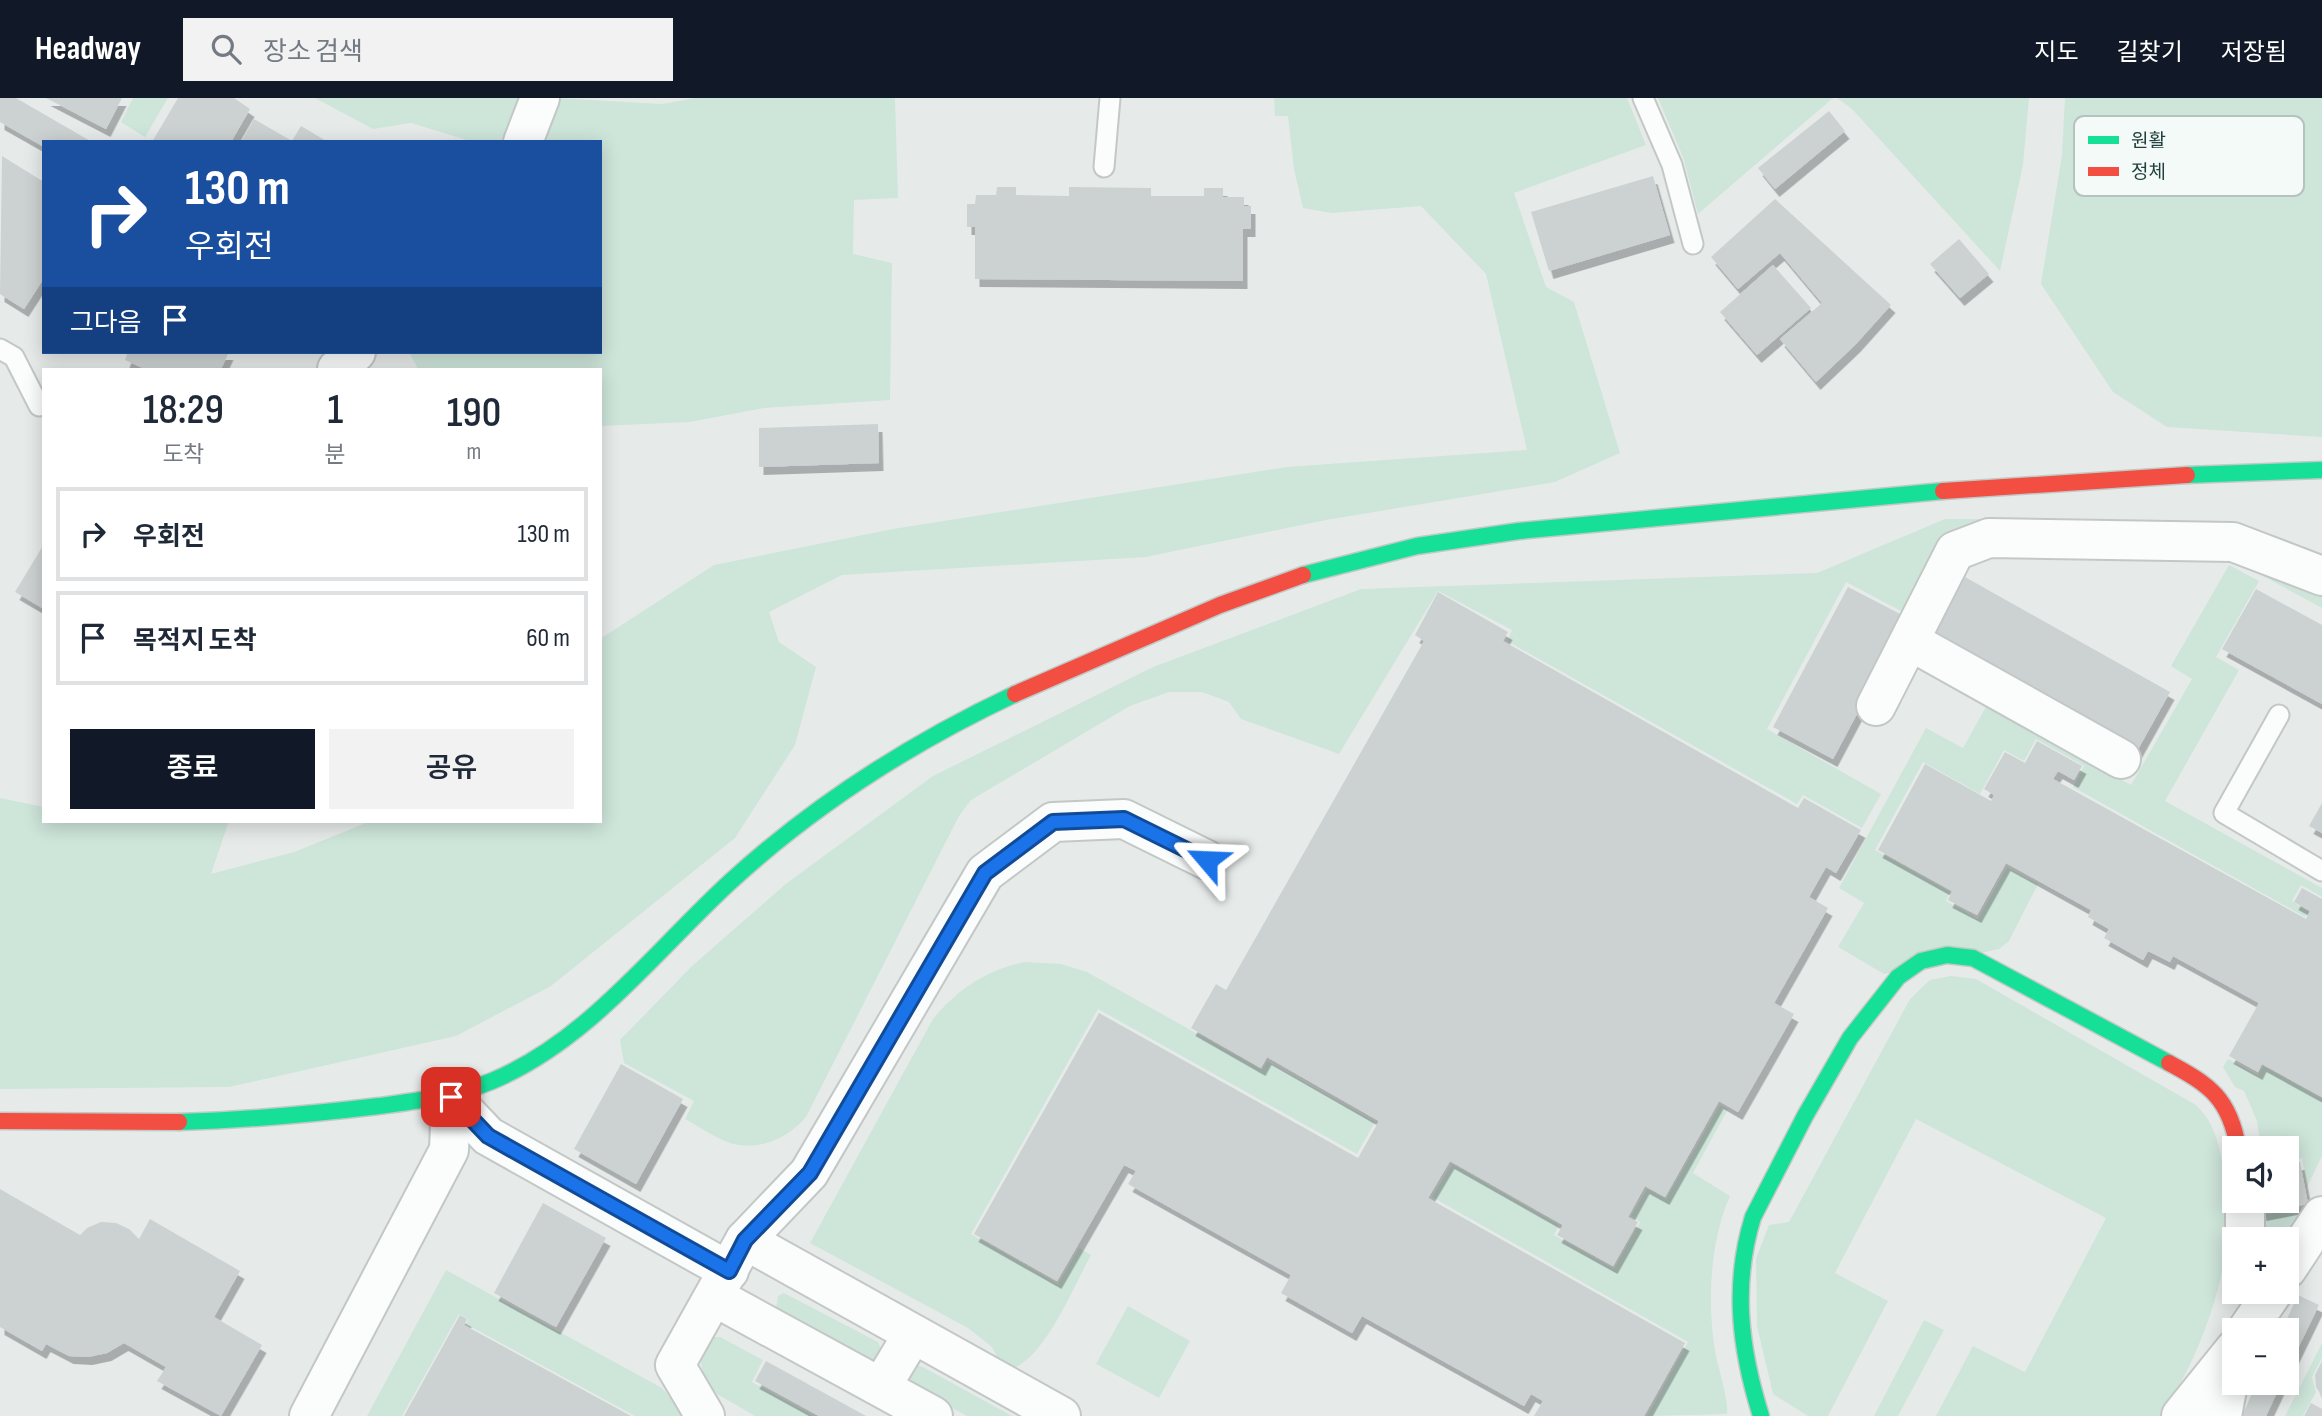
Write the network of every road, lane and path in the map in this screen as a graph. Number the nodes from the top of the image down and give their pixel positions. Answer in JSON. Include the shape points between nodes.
{"nodes":[{"id":1,"x":540,"y":98,"type":"edge"},
{"id":2,"x":1110,"y":98,"type":"edge"},
{"id":3,"x":1643,"y":98,"type":"edge"},
{"id":4,"x":524,"y":140,"type":"edge"},
{"id":5,"x":1104,"y":167,"type":"dead end"},
{"id":6,"x":1693,"y":244,"type":"dead end"},
{"id":7,"x":0,"y":349,"type":"edge"},
{"id":8,"x":354,"y":354,"type":"edge"},
{"id":9,"x":338,"y":368,"type":"edge"},
{"id":10,"x":39,"y":406,"type":"dead end"},
{"id":11,"x":2322,"y":470,"type":"edge"},
{"id":12,"x":2322,"y":576,"type":"edge"},
{"id":13,"x":1910,"y":641,"type":"junction"},
{"id":14,"x":1876,"y":706,"type":"dead end"},
{"id":15,"x":2279,"y":715,"type":"dead end"},
{"id":16,"x":2121,"y":759,"type":"dead end"},
{"id":17,"x":1207,"y":860,"type":"dead end"},
{"id":18,"x":2322,"y":872,"type":"edge"},
{"id":19,"x":451,"y":1097,"type":"junction"},
{"id":20,"x":0,"y":1121,"type":"edge"},
{"id":21,"x":488,"y":1136,"type":"junction"},
{"id":22,"x":2236,"y":1136,"type":"edge"},
{"id":23,"x":449,"y":1150,"type":"junction"},
{"id":24,"x":2322,"y":1216,"type":"edge"},
{"id":25,"x":2299,"y":1251,"type":"edge"},
{"id":26,"x":729,"y":1269,"type":"junction"},
{"id":27,"x":913,"y":1334,"type":"junction"},
{"id":28,"x":2222,"y":1365,"type":"edge"},
{"id":29,"x":881,"y":1387,"type":"junction"},
{"id":30,"x":2225,"y":1395,"type":"edge"},
{"id":31,"x":1048,"y":1413,"type":"edge"},
{"id":32,"x":309,"y":1416,"type":"edge"},
{"id":33,"x":705,"y":1416,"type":"edge"},
{"id":34,"x":933,"y":1416,"type":"edge"},
{"id":35,"x":1761,"y":1416,"type":"edge"},
{"id":36,"x":2180,"y":1416,"type":"edge"},
{"id":37,"x":2221,"y":1416,"type":"edge"}],
"edges":[{"from":1,"to":4,"type":"street"},
{"from":2,"to":5,"type":"lane"},
{"from":3,"to":6,"type":"lane","via":[[1672,165]]},
{"from":7,"to":10,"type":"lane","via":[[14,357]]},
{"from":8,"to":9,"type":"street"},
{"from":11,"to":19,"type":"street","via":[[2008,483],[1436,540],[1270,586],[1018,689],[906,749],[843,789],[704,905],[571,1036],[506,1075]]},
{"from":12,"to":13,"type":"street","via":[[2233,542],[1989,538],[1955,551]]},
{"from":13,"to":14,"type":"street"},
{"from":13,"to":16,"type":"street"},
{"from":15,"to":18,"type":"lane","via":[[2224,813]]},
{"from":17,"to":26,"type":"street","via":[[1124,819],[1053,822],[985,873],[810,1173]]},
{"from":19,"to":20,"type":"street","via":[[197,1121]]},
{"from":19,"to":21,"type":"street"},
{"from":19,"to":23,"type":"street"},
{"from":21,"to":23,"type":"street"},
{"from":21,"to":26,"type":"street"},
{"from":22,"to":35,"type":"street","via":[[2222,1097],[2206,1082],[1973,958],[1944,953],[1918,962],[1889,985],[1857,1022],[1741,1248],[1738,1312]]},
{"from":23,"to":32,"type":"street"},
{"from":24,"to":25,"type":"street"},
{"from":26,"to":27,"type":"street"},
{"from":26,"to":29,"type":"street"},
{"from":26,"to":33,"type":"street","via":[[676,1365]]},
{"from":27,"to":29,"type":"street"},
{"from":27,"to":31,"type":"street"},
{"from":28,"to":36,"type":"street"},
{"from":29,"to":34,"type":"street"},
{"from":30,"to":37,"type":"street"}]}
